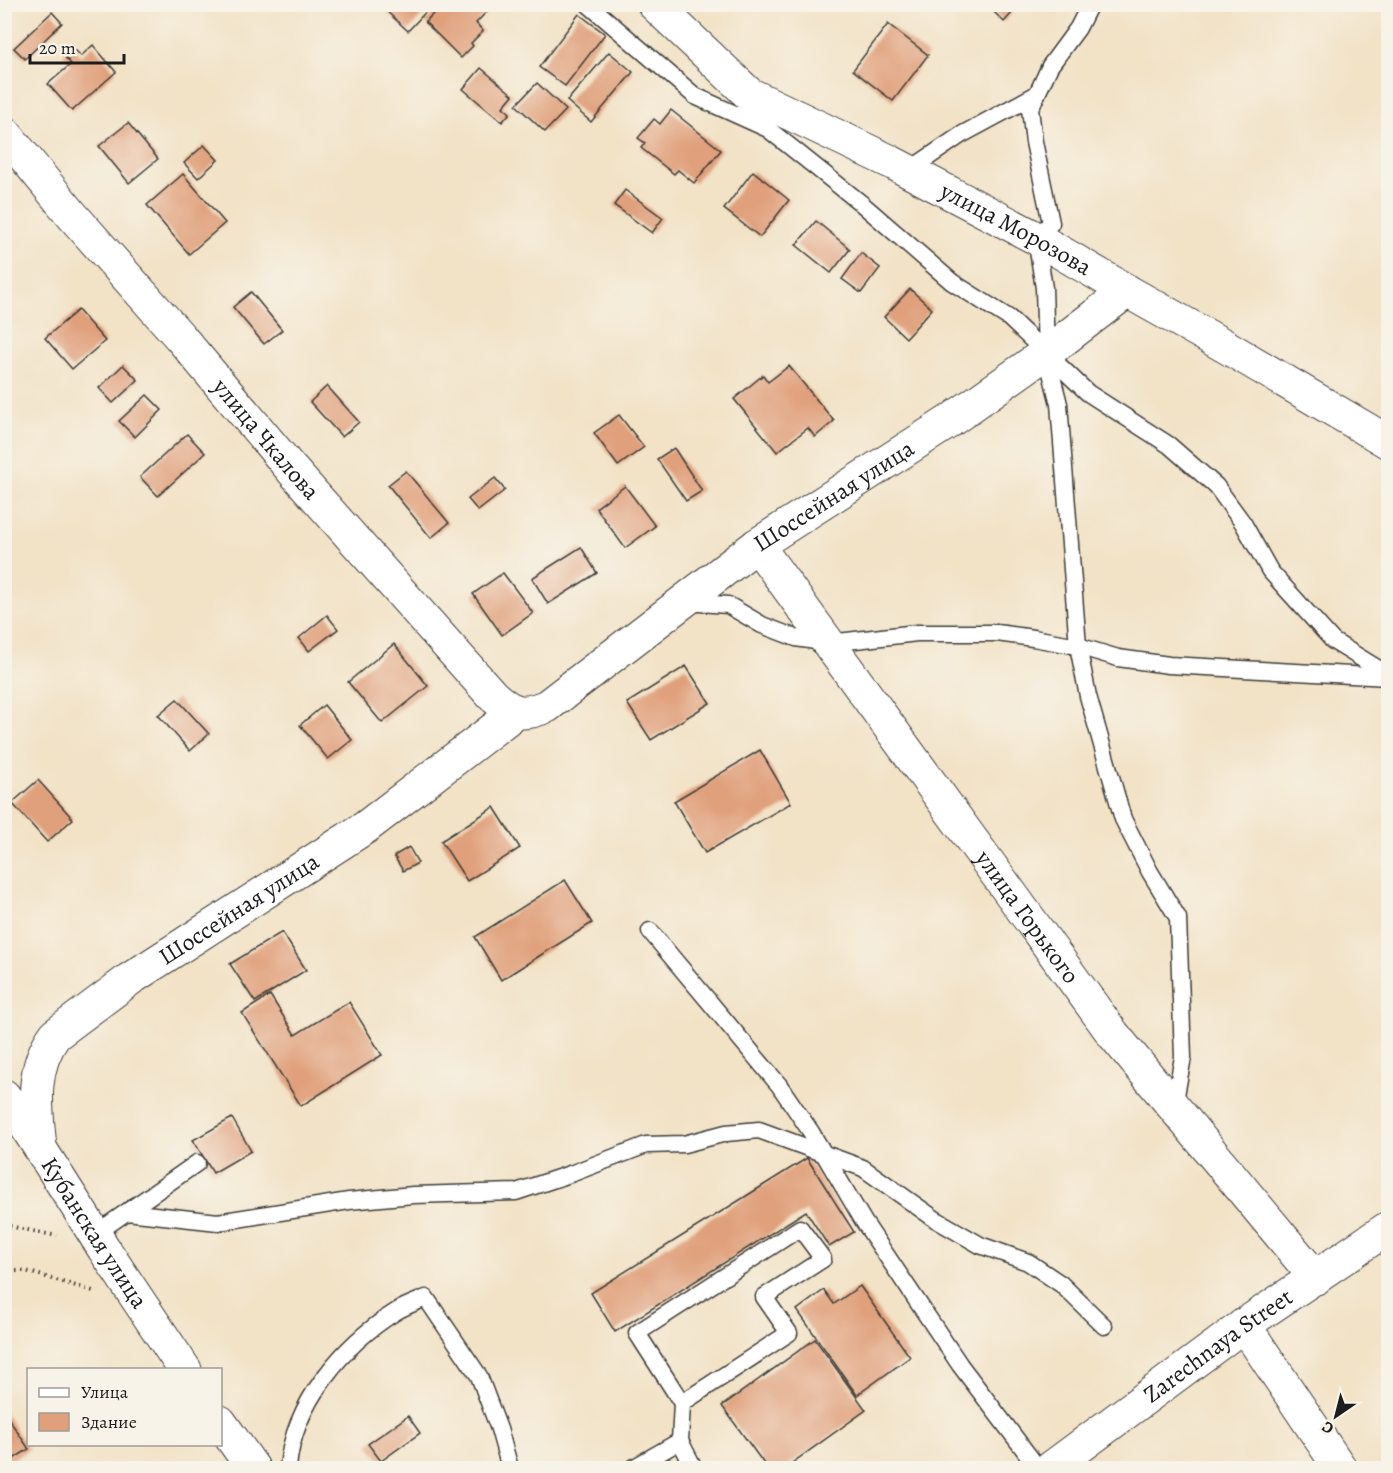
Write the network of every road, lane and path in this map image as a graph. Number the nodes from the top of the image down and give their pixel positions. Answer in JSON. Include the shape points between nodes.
{"nodes":[{"id":1,"x":588,"y":4,"type":"edge"},
{"id":2,"x":654,"y":4,"type":"edge"},
{"id":3,"x":1090,"y":4,"type":"edge"},
{"id":4,"x":1037,"y":94,"type":"junction"},
{"id":5,"x":4,"y":132,"type":"edge"},
{"id":6,"x":908,"y":171,"type":"junction"},
{"id":7,"x":1036,"y":238,"type":"junction"},
{"id":8,"x":1127,"y":291,"type":"junction"},
{"id":9,"x":1046,"y":353,"type":"junction"},
{"id":10,"x":1389,"y":442,"type":"edge"},
{"id":11,"x":757,"y":545,"type":"junction"},
{"id":12,"x":682,"y":602,"type":"junction"},
{"id":13,"x":829,"y":643,"type":"junction"},
{"id":14,"x":1078,"y":646,"type":"junction"},
{"id":15,"x":1389,"y":670,"type":"edge"},
{"id":16,"x":1389,"y":677,"type":"edge"},
{"id":17,"x":532,"y":709,"type":"junction"},
{"id":18,"x":650,"y":931,"type":"dead end"},
{"id":19,"x":4,"y":1096,"type":"edge"},
{"id":20,"x":1173,"y":1107,"type":"junction"},
{"id":21,"x":40,"y":1147,"type":"junction"},
{"id":22,"x":825,"y":1155,"type":"junction"},
{"id":23,"x":197,"y":1163,"type":"dead end"},
{"id":24,"x":128,"y":1212,"type":"junction"},
{"id":25,"x":1389,"y":1228,"type":"edge"},
{"id":26,"x":95,"y":1234,"type":"junction"},
{"id":27,"x":4,"y":1271,"type":"edge"},
{"id":28,"x":1316,"y":1278,"type":"junction"},
{"id":29,"x":103,"y":1294,"type":"dead end"},
{"id":30,"x":1244,"y":1325,"type":"junction"},
{"id":31,"x":1104,"y":1326,"type":"dead end"},
{"id":32,"x":184,"y":1368,"type":"edge"},
{"id":33,"x":682,"y":1403,"type":"junction"},
{"id":34,"x":222,"y":1425,"type":"edge"},
{"id":35,"x":681,"y":1441,"type":"junction"},
{"id":36,"x":253,"y":1468,"type":"edge"},
{"id":37,"x":288,"y":1468,"type":"edge"},
{"id":38,"x":510,"y":1468,"type":"edge"},
{"id":39,"x":633,"y":1468,"type":"edge"},
{"id":40,"x":694,"y":1468,"type":"edge"},
{"id":41,"x":1038,"y":1468,"type":"edge"},
{"id":42,"x":1051,"y":1468,"type":"edge"},
{"id":43,"x":1340,"y":1468,"type":"edge"}],
"edges":[{"from":1,"to":9,"type":"lane","via":[[695,96],[768,129],[952,282],[1010,318]]},
{"from":2,"to":6,"type":"street","name":"улица Морозова","via":[[749,94]]},
{"from":3,"to":4,"type":"lane","via":[[1050,66]]},
{"from":4,"to":6,"type":"lane","via":[[962,135]]},
{"from":4,"to":7,"type":"lane","via":[[1030,109],[1051,223]]},
{"from":5,"to":17,"type":"street","name":"улица Чкалова","via":[[492,695],[506,707]]},
{"from":6,"to":7,"type":"street","name":"улица Морозова"},
{"from":7,"to":8,"type":"street","name":"улица Морозова"},
{"from":7,"to":9,"type":"lane","via":[[1044,288]]},
{"from":8,"to":9,"type":"street","name":"Шоссейная улица"},
{"from":8,"to":10,"type":"street","name":"улица Морозова"},
{"from":9,"to":11,"type":"street","name":"Шоссейная улица","via":[[947,423]]},
{"from":9,"to":14,"type":"lane","via":[[1059,404]]},
{"from":9,"to":15,"type":"lane","via":[[1088,393],[1170,445],[1216,486],[1270,571],[1333,641],[1377,668]]},
{"from":11,"to":12,"type":"street","name":"Шоссейная улица"},
{"from":11,"to":13,"type":"street","name":"улица Горького"},
{"from":12,"to":13,"type":"lane","via":[[728,605],[796,639]]},
{"from":12,"to":17,"type":"street","name":"Шоссейная улица"},
{"from":13,"to":14,"type":"lane","via":[[917,633],[986,633]]},
{"from":13,"to":20,"type":"street","name":"улица Горького","via":[[1113,1034]]},
{"from":14,"to":16,"type":"lane","via":[[1118,658],[1169,665]]},
{"from":14,"to":20,"type":"lane","via":[[1123,819],[1178,918],[1183,1057]]},
{"from":17,"to":21,"type":"street","name":"Шоссейная улица","via":[[366,827],[129,979],[55,1035],[39,1065],[35,1096]]},
{"from":18,"to":22,"type":"lane","via":[[779,1085]]},
{"from":19,"to":21,"type":"street","name":"Кубанская улица"},
{"from":20,"to":28,"type":"street","name":"улица Горького"},
{"from":21,"to":26,"type":"street","name":"Кубанская улица"},
{"from":22,"to":24,"type":"lane","via":[[759,1130],[726,1133],[684,1144],[646,1145],[516,1192],[349,1201],[218,1222]]},
{"from":22,"to":31,"type":"lane","via":[[863,1168],[935,1219],[980,1245],[1028,1262],[1061,1284]]},
{"from":22,"to":41,"type":"lane","via":[[864,1222],[960,1365]]},
{"from":23,"to":24,"type":"lane"},
{"from":24,"to":26,"type":"lane"},
{"from":25,"to":28,"type":"street","name":"Zarechnaya Street"},
{"from":26,"to":32,"type":"street","name":"Кубанская улица"},
{"from":27,"to":29,"type":"path","via":[[27,1271]]},
{"from":28,"to":30,"type":"street","name":"Zarechnaya Street"},
{"from":30,"to":42,"type":"street","name":"Zarechnaya Street"},
{"from":30,"to":43,"type":"street"},
{"from":33,"to":33,"type":"lane","via":[[789,1332],[764,1298],[823,1259],[800,1228],[637,1334]]},
{"from":33,"to":35,"type":"lane"},
{"from":34,"to":36,"type":"street"},
{"from":35,"to":39,"type":"lane"},
{"from":35,"to":40,"type":"lane"},
{"from":37,"to":38,"type":"lane","via":[[289,1450],[301,1414],[322,1380],[359,1338],[398,1310],[426,1298],[479,1376]]}]}
